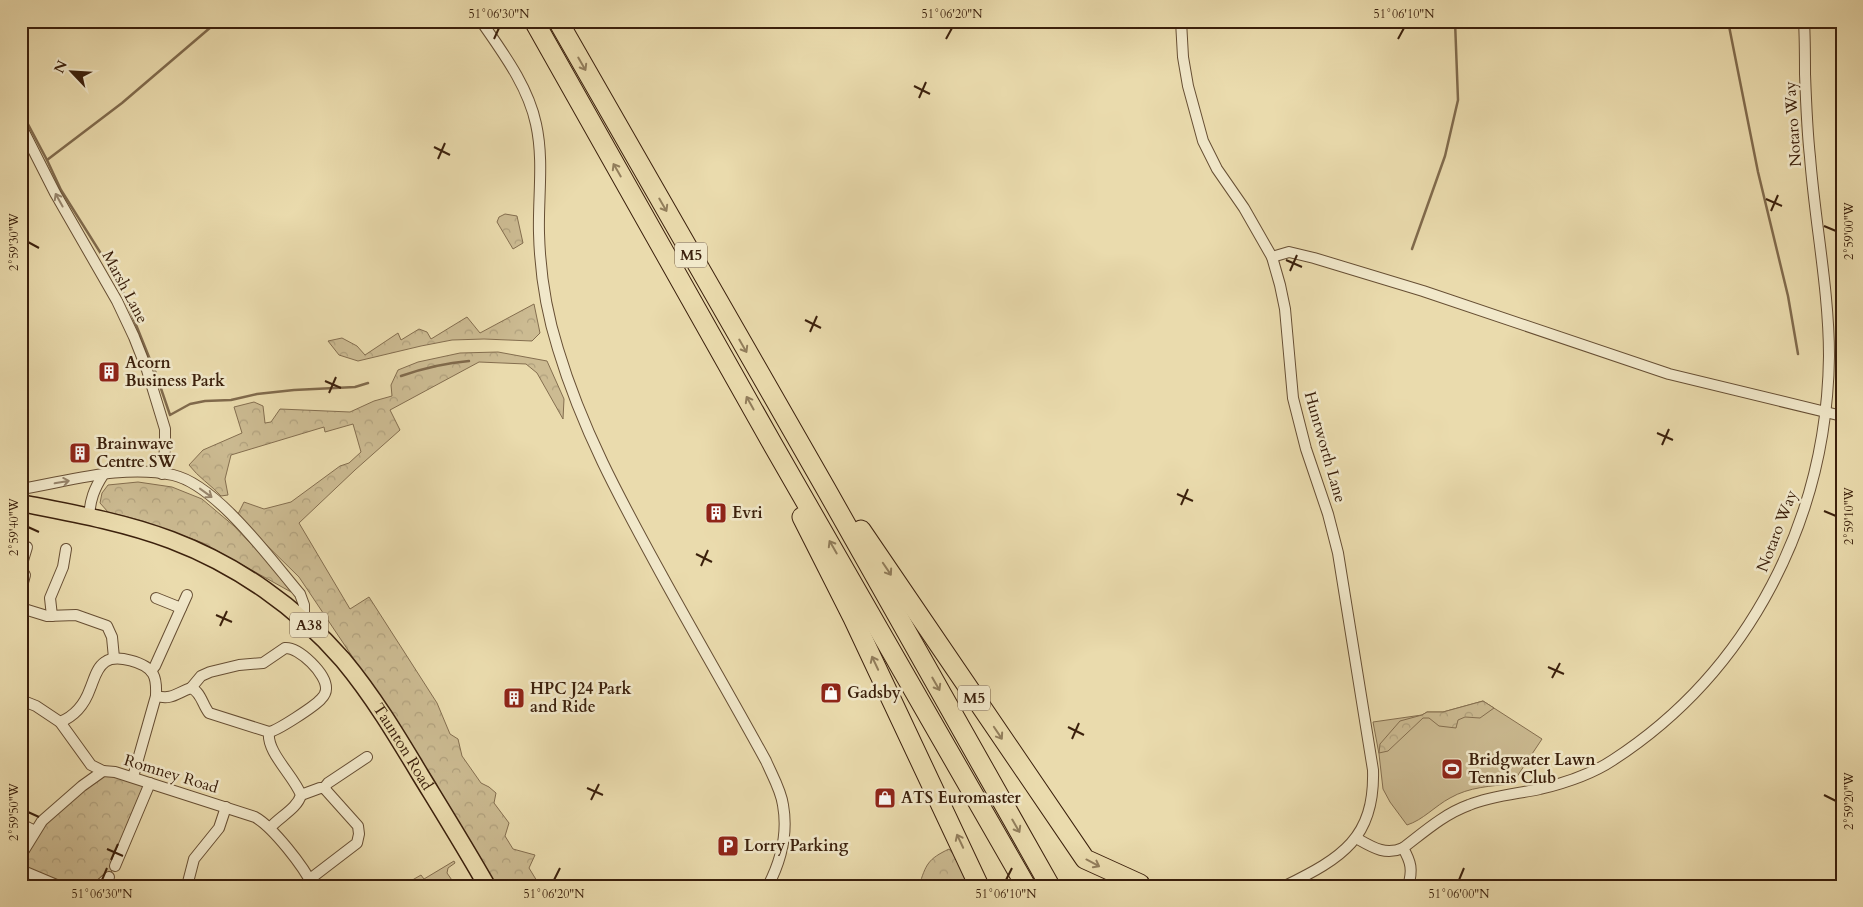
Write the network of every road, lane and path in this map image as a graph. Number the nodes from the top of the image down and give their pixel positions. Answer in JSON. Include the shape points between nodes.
{"nodes":[{"id":1,"x":481,"y":21,"type":"edge"},
{"id":2,"x":534,"y":21,"type":"edge"},
{"id":3,"x":558,"y":21,"type":"edge"},
{"id":4,"x":1181,"y":21,"type":"edge"},
{"id":5,"x":1804,"y":21,"type":"edge"},
{"id":6,"x":21,"y":126,"type":"edge"},
{"id":7,"x":1272,"y":257,"type":"junction"},
{"id":8,"x":1824,"y":413,"type":"junction"},
{"id":9,"x":1842,"y":416,"type":"edge"},
{"id":10,"x":773,"y":445,"type":"junction"},
{"id":11,"x":162,"y":474,"type":"junction"},
{"id":12,"x":103,"y":475,"type":"junction"},
{"id":13,"x":21,"y":489,"type":"edge"},
{"id":14,"x":826,"y":489,"type":"junction"},
{"id":15,"x":21,"y":503,"type":"edge"},
{"id":16,"x":90,"y":516,"type":"junction"},
{"id":17,"x":27,"y":547,"type":"dead end"},
{"id":18,"x":66,"y":549,"type":"dead end"},
{"id":19,"x":21,"y":568,"type":"edge"},
{"id":20,"x":21,"y":590,"type":"edge"},
{"id":21,"x":187,"y":595,"type":"dead end"},
{"id":22,"x":156,"y":598,"type":"dead end"},
{"id":23,"x":21,"y":608,"type":"edge"},
{"id":24,"x":181,"y":608,"type":"junction"},
{"id":25,"x":52,"y":616,"type":"junction"},
{"id":26,"x":304,"y":620,"type":"junction"},
{"id":27,"x":114,"y":658,"type":"junction"},
{"id":28,"x":153,"y":673,"type":"junction"},
{"id":29,"x":190,"y":688,"type":"junction"},
{"id":30,"x":156,"y":696,"type":"junction"},
{"id":31,"x":21,"y":700,"type":"edge"},
{"id":32,"x":60,"y":722,"type":"junction"},
{"id":33,"x":269,"y":732,"type":"junction"},
{"id":34,"x":367,"y":757,"type":"dead end"},
{"id":35,"x":103,"y":771,"type":"junction"},
{"id":36,"x":133,"y":777,"type":"junction"},
{"id":37,"x":150,"y":783,"type":"junction"},
{"id":38,"x":324,"y":788,"type":"junction"},
{"id":39,"x":301,"y":795,"type":"junction"},
{"id":40,"x":226,"y":807,"type":"junction"},
{"id":41,"x":21,"y":824,"type":"edge"},
{"id":42,"x":270,"y":828,"type":"junction"},
{"id":43,"x":35,"y":830,"type":"junction"},
{"id":44,"x":1356,"y":838,"type":"junction"},
{"id":45,"x":1403,"y":848,"type":"junction"},
{"id":46,"x":21,"y":855,"type":"edge"},
{"id":47,"x":114,"y":866,"type":"dead end"},
{"id":48,"x":21,"y":870,"type":"edge"},
{"id":49,"x":109,"y":877,"type":"dead end"},
{"id":50,"x":311,"y":882,"type":"edge"},
{"id":51,"x":1143,"y":885,"type":"edge"},
{"id":52,"x":59,"y":886,"type":"edge"},
{"id":53,"x":99,"y":886,"type":"edge"},
{"id":54,"x":187,"y":886,"type":"edge"},
{"id":55,"x":487,"y":886,"type":"edge"},
{"id":56,"x":768,"y":886,"type":"edge"},
{"id":57,"x":979,"y":886,"type":"edge"},
{"id":58,"x":1026,"y":886,"type":"edge"},
{"id":59,"x":1050,"y":886,"type":"edge"},
{"id":60,"x":1114,"y":886,"type":"edge"},
{"id":61,"x":1285,"y":886,"type":"edge"},
{"id":62,"x":1408,"y":886,"type":"edge"}],
"edges":[{"from":1,"to":56,"type":"street","via":[[530,102],[536,124],[540,150],[542,275],[548,313],[570,387],[609,479],[766,761],[779,790],[783,806],[783,844]]},
{"from":10,"to":2,"type":"highway","number":"M5","one_way":true},
{"from":3,"to":14,"type":"highway","number":"M5","one_way":true},
{"from":4,"to":7,"type":"street","name":"Huntworth Lane","via":[[1187,79],[1203,141]]},
{"from":5,"to":8,"type":"street","name":"Notaro Way","via":[[1810,156],[1828,325]]},
{"from":11,"to":6,"type":"street","name":"Marsh Lane","one_way":true,"via":[[165,428],[134,337]]},
{"from":7,"to":8,"type":"street","via":[[1289,252],[1314,258],[1669,374]]},
{"from":7,"to":44,"type":"street","name":"Huntworth Lane","via":[[1286,309],[1297,418],[1338,553],[1372,761],[1372,804]]},
{"from":8,"to":9,"type":"street"},
{"from":8,"to":45,"type":"street","name":"Notaro Way","via":[[1812,482],[1801,519],[1766,598],[1747,630],[1694,694],[1649,735],[1611,762],[1555,785],[1466,806]]},
{"from":57,"to":10,"type":"highway","number":"M5","one_way":true,"via":[[792,496]]},
{"from":58,"to":10,"type":"highway","number":"M5","one_way":true},
{"from":11,"to":12,"type":"street"},
{"from":11,"to":26,"type":"street","one_way":true,"via":[[190,482],[220,504],[300,594]]},
{"from":13,"to":12,"type":"street","one_way":true},
{"from":12,"to":16,"type":"street","via":[[93,491]]},
{"from":14,"to":51,"type":"highway","number":"M5","one_way":true,"via":[[863,532],[1085,859]]},
{"from":14,"to":59,"type":"highway","number":"M5","one_way":true},
{"from":15,"to":16,"type":"main road","name":"Taunton Road","number":"A38"},
{"from":16,"to":26,"type":"main road","name":"Taunton Road","number":"A38","via":[[147,532],[203,553],[253,582]]},
{"from":17,"to":19,"type":"street"},
{"from":18,"to":25,"type":"street","via":[[63,567],[50,598]]},
{"from":19,"to":20,"type":"street","via":[[25,575]]},
{"from":21,"to":24,"type":"street"},
{"from":22,"to":24,"type":"street"},
{"from":23,"to":25,"type":"street"},
{"from":24,"to":28,"type":"street"},
{"from":25,"to":27,"type":"street","via":[[76,615],[107,626],[112,637]]},
{"from":26,"to":55,"type":"main road","name":"Taunton Road","number":"A38","via":[[361,683]]},
{"from":27,"to":28,"type":"street","via":[[125,659]]},
{"from":27,"to":32,"type":"street","via":[[101,665],[80,707]]},
{"from":28,"to":30,"type":"street"},
{"from":29,"to":30,"type":"street","via":[[172,697]]},
{"from":29,"to":33,"type":"street","via":[[200,695],[209,713]]},
{"from":29,"to":33,"type":"street","via":[[210,672],[263,663],[285,648],[297,650],[326,684],[325,694],[310,708]]},
{"from":30,"to":36,"type":"street"},
{"from":31,"to":32,"type":"street"},
{"from":32,"to":35,"type":"street","via":[[92,765]]},
{"from":33,"to":39,"type":"street","via":[[274,751]]},
{"from":34,"to":38,"type":"street"},
{"from":35,"to":36,"type":"street","name":"Romney Road"},
{"from":35,"to":43,"type":"street","name":"Romney Road","via":[[53,810]]},
{"from":36,"to":37,"type":"street","name":"Romney Road"},
{"from":37,"to":40,"type":"street","name":"Romney Road"},
{"from":37,"to":47,"type":"street"},
{"from":38,"to":39,"type":"street"},
{"from":38,"to":50,"type":"street","via":[[358,826],[359,834],[357,843]]},
{"from":39,"to":42,"type":"street","via":[[297,804]]},
{"from":40,"to":42,"type":"street","name":"Romney Road","via":[[255,817]]},
{"from":40,"to":54,"type":"street","via":[[219,828],[194,859]]},
{"from":41,"to":43,"type":"street"},
{"from":42,"to":50,"type":"street","name":"Romney Road"},
{"from":43,"to":46,"type":"street","name":"Romney Road"},
{"from":44,"to":45,"type":"street","via":[[1381,851]]},
{"from":44,"to":61,"type":"street","name":"Huntworth Lane","via":[[1335,858]]},
{"from":45,"to":62,"type":"street","via":[[1412,871]]},
{"from":48,"to":52,"type":"street"},
{"from":49,"to":53,"type":"street"},
{"from":51,"to":60,"type":"main road"}]}
